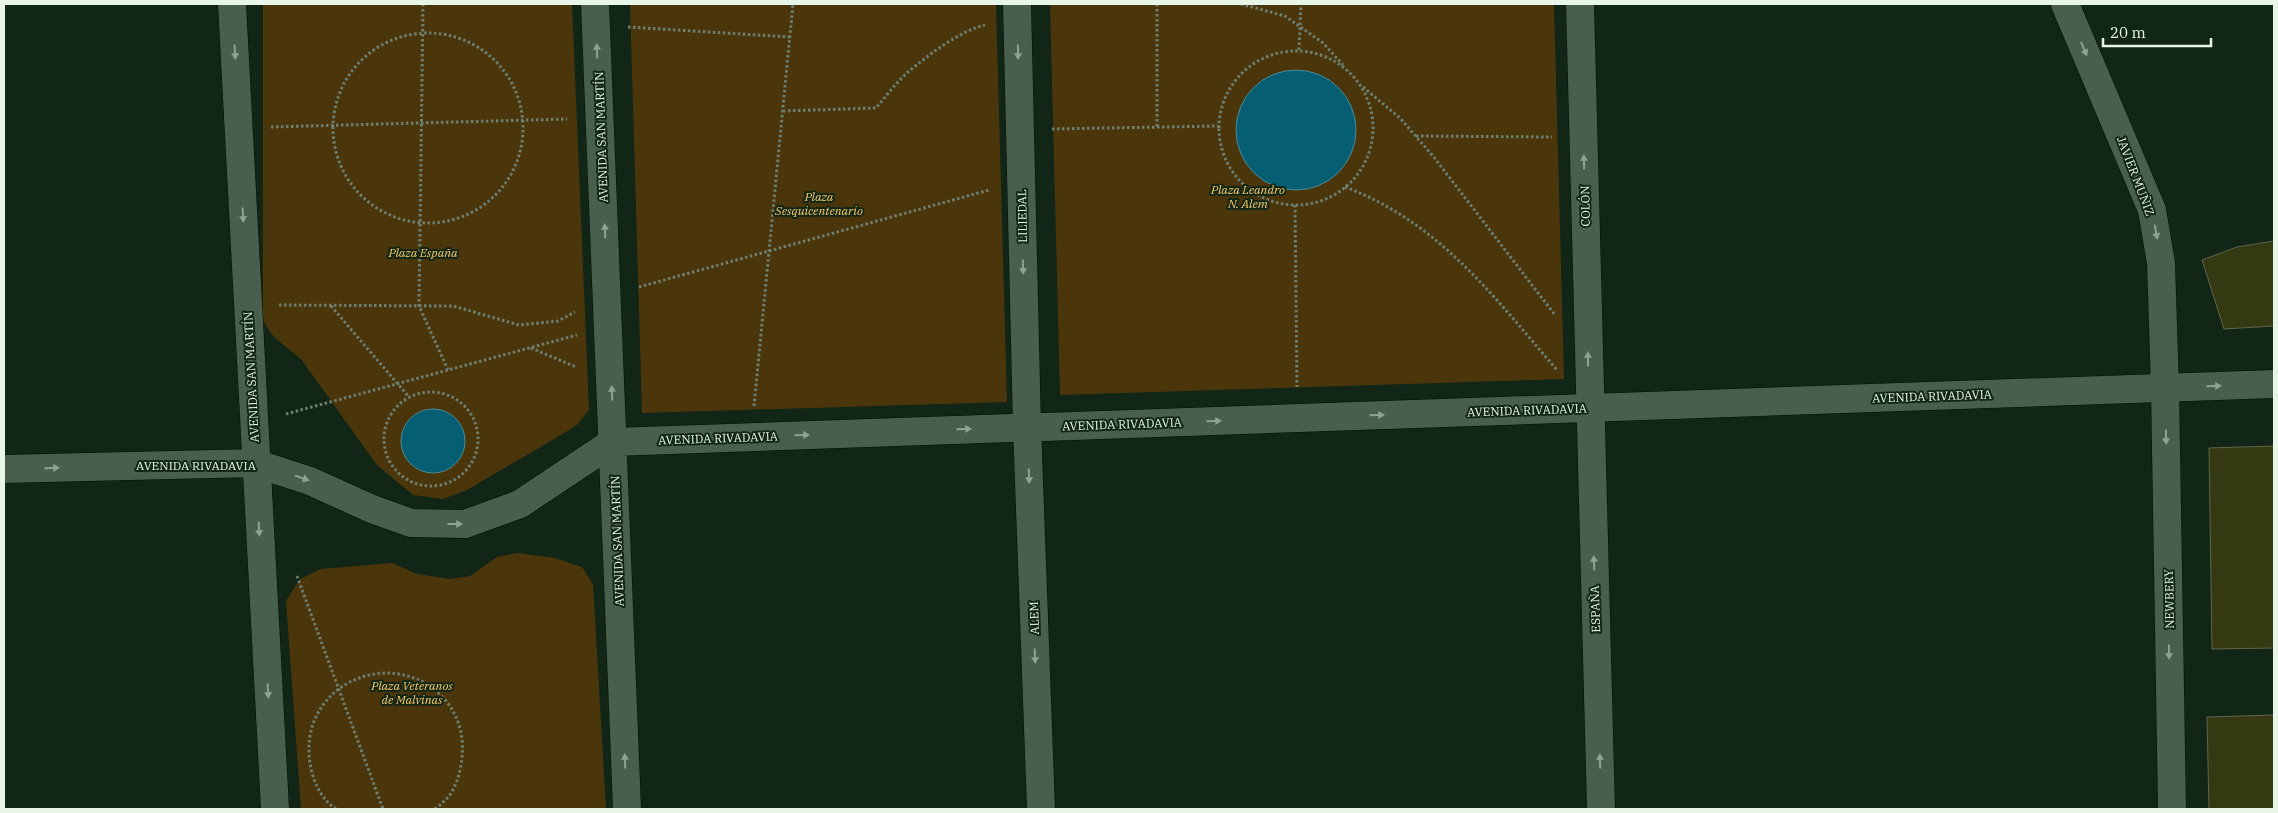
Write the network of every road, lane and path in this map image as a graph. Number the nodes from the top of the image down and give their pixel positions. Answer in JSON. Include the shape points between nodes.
{"nodes":[{"id":1,"x":232,"y":4,"type":"edge"},
{"id":2,"x":423,"y":4,"type":"edge"},
{"id":3,"x":793,"y":4,"type":"edge"},
{"id":4,"x":1157,"y":4,"type":"edge"},
{"id":5,"x":1241,"y":4,"type":"edge"},
{"id":6,"x":1300,"y":4,"type":"edge"},
{"id":7,"x":1580,"y":4,"type":"edge"},
{"id":8,"x":2065,"y":4,"type":"edge"},
{"id":9,"x":1017,"y":10,"type":"edge"},
{"id":10,"x":596,"y":14,"type":"edge"},
{"id":11,"x":1300,"y":27,"type":"junction"},
{"id":12,"x":422,"y":33,"type":"junction"},
{"id":13,"x":790,"y":37,"type":"junction"},
{"id":14,"x":1299,"y":50,"type":"junction"},
{"id":15,"x":1344,"y":67,"type":"junction"},
{"id":16,"x":1361,"y":85,"type":"junction"},
{"id":17,"x":783,"y":111,"type":"junction"},
{"id":18,"x":600,"y":118,"type":"junction"},
{"id":19,"x":522,"y":120,"type":"junction"},
{"id":20,"x":420,"y":123,"type":"junction"},
{"id":21,"x":332,"y":126,"type":"junction"},
{"id":22,"x":1218,"y":126,"type":"junction"},
{"id":23,"x":1158,"y":127,"type":"junction"},
{"id":24,"x":238,"y":128,"type":"junction"},
{"id":25,"x":1020,"y":130,"type":"junction"},
{"id":26,"x":1415,"y":136,"type":"junction"},
{"id":27,"x":1584,"y":137,"type":"junction"},
{"id":28,"x":1021,"y":181,"type":"junction"},
{"id":29,"x":1344,"y":187,"type":"junction"},
{"id":30,"x":1295,"y":205,"type":"junction"},
{"id":31,"x":420,"y":222,"type":"junction"},
{"id":32,"x":769,"y":251,"type":"junction"},
{"id":33,"x":607,"y":296,"type":"junction"},
{"id":34,"x":247,"y":305,"type":"junction"},
{"id":35,"x":331,"y":306,"type":"junction"},
{"id":36,"x":419,"y":306,"type":"junction"},
{"id":37,"x":1558,"y":320,"type":"dead end"},
{"id":38,"x":609,"y":327,"type":"junction"},
{"id":39,"x":531,"y":348,"type":"junction"},
{"id":40,"x":448,"y":370,"type":"junction"},
{"id":41,"x":611,"y":382,"type":"junction"},
{"id":42,"x":398,"y":384,"type":"junction"},
{"id":43,"x":2274,"y":384,"type":"edge"},
{"id":44,"x":2166,"y":388,"type":"junction"},
{"id":45,"x":409,"y":397,"type":"junction"},
{"id":46,"x":1589,"y":408,"type":"junction"},
{"id":47,"x":1298,"y":418,"type":"junction"},
{"id":48,"x":253,"y":422,"type":"junction"},
{"id":49,"x":1027,"y":427,"type":"junction"},
{"id":50,"x":751,"y":437,"type":"junction"},
{"id":51,"x":614,"y":442,"type":"junction"},
{"id":52,"x":256,"y":463,"type":"junction"},
{"id":53,"x":4,"y":469,"type":"edge"},
{"id":54,"x":295,"y":571,"type":"dead end"},
{"id":55,"x":338,"y":689,"type":"junction"},
{"id":56,"x":275,"y":809,"type":"edge"},
{"id":57,"x":336,"y":809,"type":"edge"},
{"id":58,"x":383,"y":809,"type":"edge"},
{"id":59,"x":435,"y":809,"type":"edge"},
{"id":60,"x":627,"y":809,"type":"edge"},
{"id":61,"x":1041,"y":809,"type":"edge"},
{"id":62,"x":1601,"y":809,"type":"edge"},
{"id":63,"x":2172,"y":809,"type":"edge"}],
"edges":[{"from":1,"to":24,"type":"main road","name":"AVENIDA SAN MARTÍN","one_way":true},
{"from":2,"to":12,"type":"path"},
{"from":3,"to":13,"type":"path"},
{"from":4,"to":23,"type":"path"},
{"from":5,"to":11,"type":"path","via":[[1285,16]]},
{"from":6,"to":11,"type":"path"},
{"from":7,"to":27,"type":"main road","name":"COLÓN"},
{"from":8,"to":44,"type":"main road","name":"JAVIER MUÑIZ","one_way":true,"via":[[2152,210],[2161,263]]},
{"from":9,"to":17,"type":"path","via":[[975,27],[939,50],[907,73],[876,108]]},
{"from":9,"to":25,"type":"main road","name":"LILIEDAL","one_way":true},
{"from":10,"to":13,"type":"path"},
{"from":18,"to":10,"type":"main road","name":"AVENIDA SAN MARTÍN","one_way":true},
{"from":11,"to":14,"type":"path"},
{"from":11,"to":15,"type":"path","via":[[1323,43]]},
{"from":12,"to":19,"type":"path","via":[[438,32],[467,40],[493,57],[512,81]]},
{"from":12,"to":20,"type":"path"},
{"from":12,"to":21,"type":"path","via":[[408,34],[379,45],[356,65],[339,93]]},
{"from":13,"to":17,"type":"path"},
{"from":14,"to":15,"type":"path","via":[[1323,55]]},
{"from":14,"to":22,"type":"path","via":[[1275,54],[1253,64],[1235,80],[1223,102]]},
{"from":15,"to":16,"type":"path"},
{"from":16,"to":26,"type":"path","via":[[1400,118]]},
{"from":16,"to":29,"type":"path","via":[[1371,107],[1374,132],[1368,158],[1353,181]]},
{"from":17,"to":32,"type":"path"},
{"from":18,"to":19,"type":"path"},
{"from":33,"to":18,"type":"main road","name":"AVENIDA SAN MARTÍN","one_way":true},
{"from":19,"to":20,"type":"path"},
{"from":19,"to":31,"type":"path","via":[[523,140],[514,169],[497,194],[472,212],[441,223]]},
{"from":20,"to":21,"type":"path"},
{"from":20,"to":31,"type":"path"},
{"from":21,"to":24,"type":"path"},
{"from":21,"to":31,"type":"path","via":[[337,158],[352,187],[377,209],[407,222]]},
{"from":22,"to":23,"type":"path"},
{"from":22,"to":30,"type":"path","via":[[1222,152],[1235,176],[1254,195],[1279,205]]},
{"from":23,"to":25,"type":"path"},
{"from":24,"to":34,"type":"main road","name":"AVENIDA SAN MARTÍN","one_way":true},
{"from":25,"to":28,"type":"main road","name":"LILIEDAL"},
{"from":26,"to":27,"type":"path"},
{"from":26,"to":37,"type":"path"},
{"from":46,"to":27,"type":"main road","name":"COLÓN","one_way":true},
{"from":28,"to":32,"type":"path"},
{"from":28,"to":49,"type":"main road","name":"LILIEDAL","one_way":true},
{"from":29,"to":30,"type":"path","via":[[1332,197],[1306,206]]},
{"from":29,"to":46,"type":"path","via":[[1374,198],[1435,238],[1492,295]]},
{"from":30,"to":47,"type":"path"},
{"from":31,"to":36,"type":"path"},
{"from":32,"to":33,"type":"path"},
{"from":32,"to":50,"type":"path"},
{"from":33,"to":36,"type":"path","via":[[558,321],[519,326],[453,306]]},
{"from":33,"to":38,"type":"main road","name":"AVENIDA SAN MARTÍN"},
{"from":34,"to":35,"type":"path"},
{"from":34,"to":48,"type":"main road","name":"AVENIDA SAN MARTÍN"},
{"from":35,"to":36,"type":"path"},
{"from":35,"to":42,"type":"path"},
{"from":36,"to":40,"type":"path"},
{"from":38,"to":39,"type":"path"},
{"from":38,"to":41,"type":"main road","name":"AVENIDA SAN MARTÍN"},
{"from":39,"to":40,"type":"path"},
{"from":39,"to":41,"type":"path"},
{"from":40,"to":42,"type":"path"},
{"from":51,"to":41,"type":"main road","name":"AVENIDA SAN MARTÍN","one_way":true},
{"from":42,"to":45,"type":"path"},
{"from":42,"to":48,"type":"path"},
{"from":44,"to":43,"type":"main road","name":"AVENIDA RIVADAVIA","one_way":true},
{"from":44,"to":46,"type":"main road","name":"AVENIDA RIVADAVIA"},
{"from":44,"to":63,"type":"main road","name":"NEWBERY","one_way":true},
{"from":45,"to":45,"type":"path","via":[[397,406],[385,433],[385,449],[391,464],[416,484],[447,484],[461,476],[472,463],[478,448],[474,419],[465,406],[439,392]]},
{"from":47,"to":46,"type":"main road","name":"AVENIDA RIVADAVIA","one_way":true},
{"from":62,"to":46,"type":"main road","name":"ESPAÑA","one_way":true},
{"from":49,"to":47,"type":"main road","name":"AVENIDA RIVADAVIA","one_way":true},
{"from":48,"to":52,"type":"main road","name":"AVENIDA SAN MARTÍN"},
{"from":50,"to":49,"type":"main road","name":"AVENIDA RIVADAVIA","one_way":true},
{"from":49,"to":61,"type":"main road","name":"ALEM","one_way":true},
{"from":50,"to":51,"type":"main road","name":"AVENIDA RIVADAVIA"},
{"from":52,"to":51,"type":"main road","name":"AVENIDA RIVADAVIA","one_way":true,"via":[[310,481],[411,523],[465,524],[520,504]]},
{"from":60,"to":51,"type":"main road","name":"AVENIDA SAN MARTÍN","one_way":true},
{"from":53,"to":52,"type":"main road","name":"AVENIDA RIVADAVIA","one_way":true},
{"from":52,"to":56,"type":"main road","name":"AVENIDA SAN MARTÍN","one_way":true},
{"from":54,"to":55,"type":"path"},
{"from":55,"to":57,"type":"path","via":[[318,710],[310,734],[308,759],[315,784]]},
{"from":55,"to":58,"type":"path"},
{"from":55,"to":59,"type":"path","via":[[355,678],[380,672],[404,674],[427,683],[445,700],[458,721],[463,745],[461,770],[450,795]]}]}
